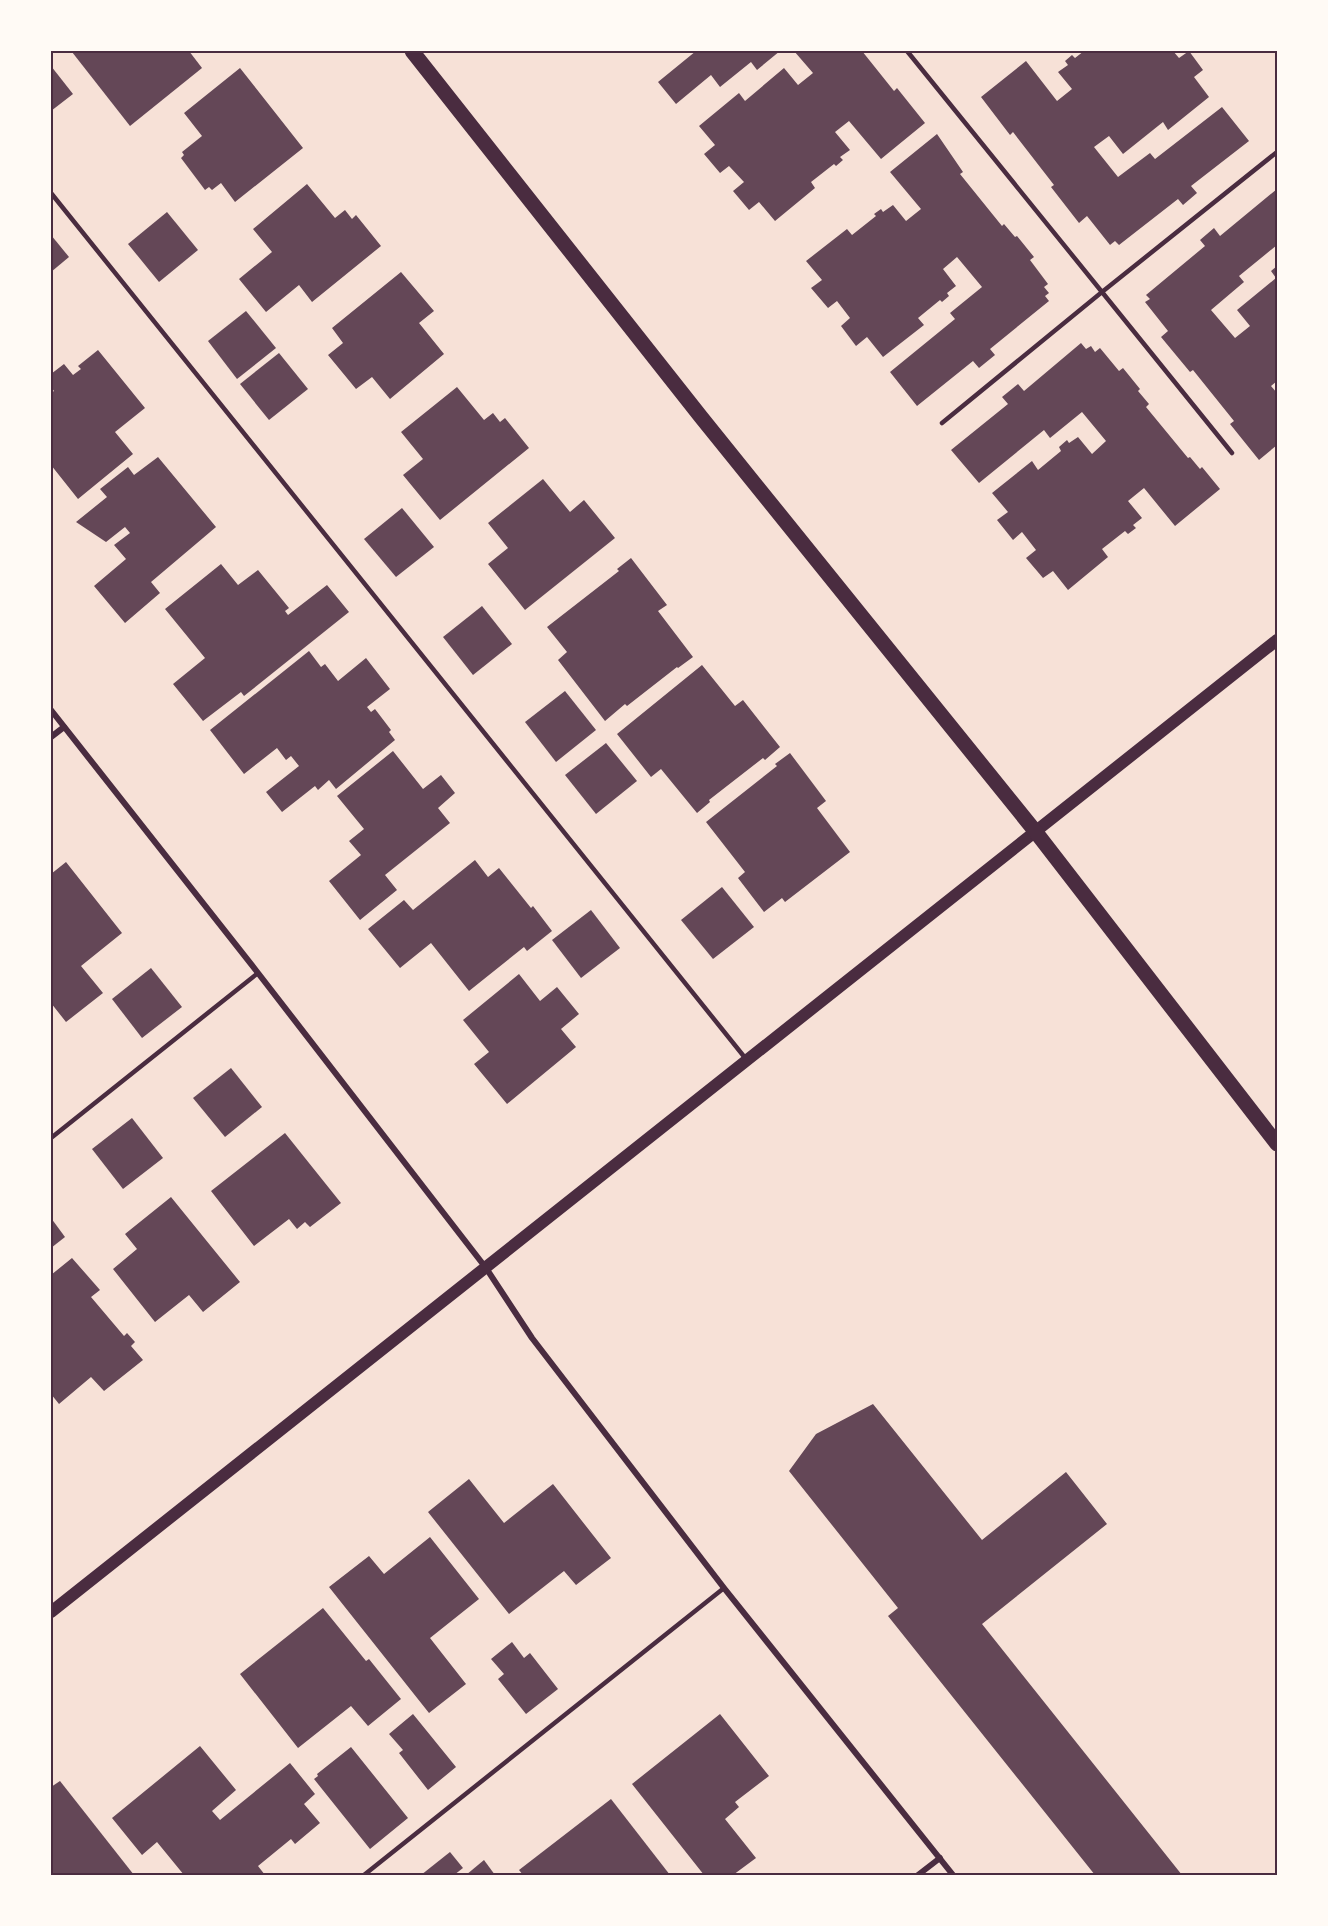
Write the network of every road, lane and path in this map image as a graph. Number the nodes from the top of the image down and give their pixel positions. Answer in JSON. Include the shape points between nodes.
{"nodes":[{"id":1,"x":412,"y":51,"type":"edge"},
{"id":2,"x":907,"y":51,"type":"edge"},
{"id":3,"x":1277,"y":152,"type":"edge"},
{"id":4,"x":51,"y":193,"type":"edge"},
{"id":5,"x":1102,"y":292,"type":"junction"},
{"id":6,"x":942,"y":423,"type":"dead end"},
{"id":7,"x":1232,"y":453,"type":"dead end"},
{"id":8,"x":1277,"y":640,"type":"edge"},
{"id":9,"x":51,"y":710,"type":"edge"},
{"id":10,"x":64,"y":727,"type":"junction"},
{"id":11,"x":51,"y":738,"type":"edge"},
{"id":12,"x":1035,"y":831,"type":"junction"},
{"id":13,"x":258,"y":973,"type":"junction"},
{"id":14,"x":747,"y":1060,"type":"junction"},
{"id":15,"x":51,"y":1138,"type":"edge"},
{"id":16,"x":1277,"y":1144,"type":"edge"},
{"id":17,"x":486,"y":1268,"type":"junction"},
{"id":18,"x":724,"y":1588,"type":"junction"},
{"id":19,"x":51,"y":1612,"type":"edge"},
{"id":20,"x":940,"y":1858,"type":"junction"},
{"id":21,"x":364,"y":1875,"type":"edge"},
{"id":22,"x":918,"y":1875,"type":"edge"},
{"id":23,"x":953,"y":1875,"type":"edge"}],
"edges":[{"from":1,"to":12,"type":"main road","via":[[700,417]]},
{"from":2,"to":5,"type":"lane"},
{"from":3,"to":5,"type":"lane"},
{"from":4,"to":14,"type":"lane"},
{"from":5,"to":6,"type":"lane"},
{"from":5,"to":7,"type":"lane"},
{"from":8,"to":12,"type":"main road"},
{"from":9,"to":10,"type":"street"},
{"from":10,"to":11,"type":"street"},
{"from":10,"to":13,"type":"street"},
{"from":12,"to":14,"type":"main road"},
{"from":12,"to":16,"type":"main road"},
{"from":13,"to":15,"type":"lane"},
{"from":13,"to":17,"type":"street"},
{"from":14,"to":17,"type":"main road"},
{"from":17,"to":18,"type":"street","via":[[532,1338]]},
{"from":17,"to":19,"type":"main road"},
{"from":18,"to":20,"type":"street"},
{"from":18,"to":21,"type":"lane"},
{"from":20,"to":22,"type":"street"},
{"from":20,"to":23,"type":"street"}]}
